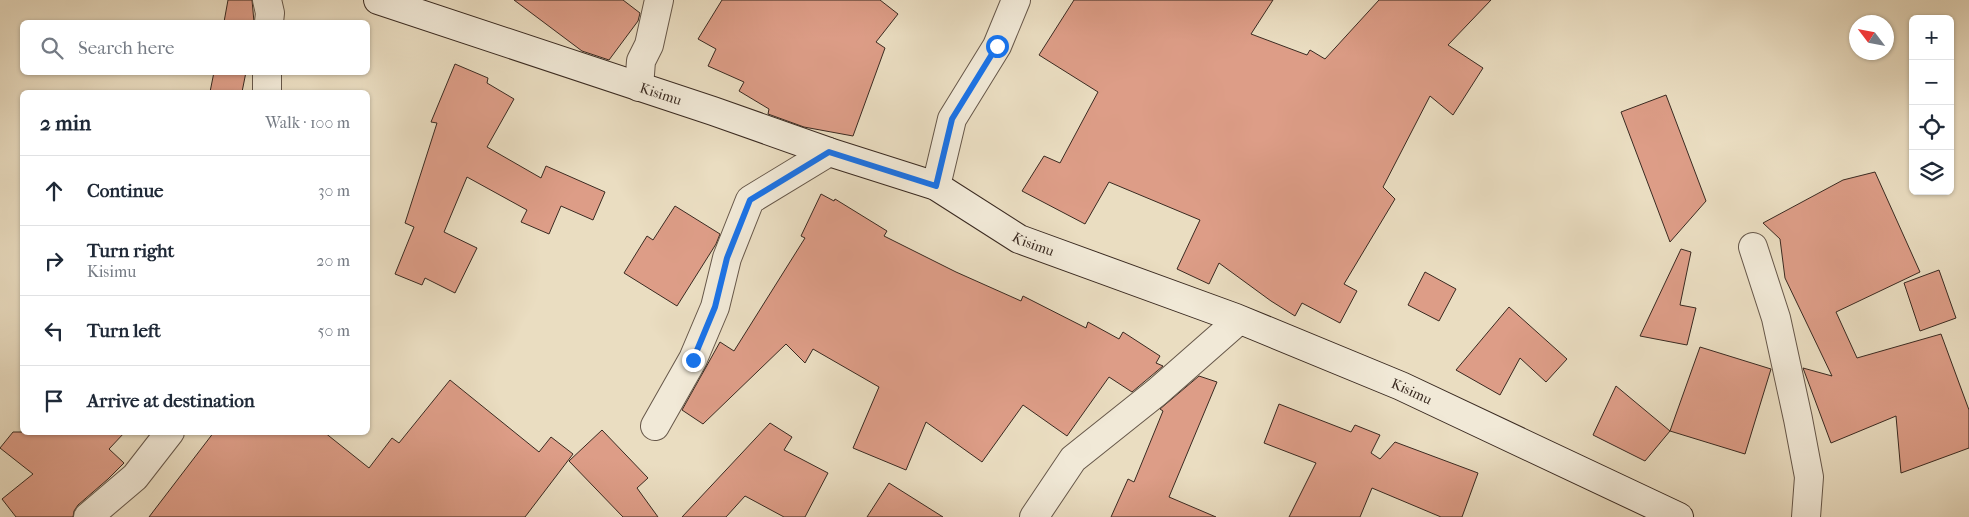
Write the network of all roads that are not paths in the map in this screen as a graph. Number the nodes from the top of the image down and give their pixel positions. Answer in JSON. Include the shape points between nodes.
{"nodes":[{"id":1,"x":267,"y":0,"type":"edge"},
{"id":2,"x":378,"y":0,"type":"edge"},
{"id":3,"x":659,"y":0,"type":"edge"},
{"id":4,"x":1016,"y":0,"type":"edge"},
{"id":5,"x":269,"y":20,"type":"edge"},
{"id":6,"x":267,"y":75,"type":"edge"},
{"id":7,"x":639,"y":87,"type":"junction"},
{"id":8,"x":267,"y":90,"type":"edge"},
{"id":9,"x":829,"y":152,"type":"junction"},
{"id":10,"x":936,"y":186,"type":"junction"},
{"id":11,"x":1753,"y":246,"type":"dead end"},
{"id":12,"x":1239,"y":320,"type":"junction"},
{"id":13,"x":655,"y":426,"type":"dead end"},
{"id":14,"x":168,"y":435,"type":"edge"},
{"id":15,"x":88,"y":517,"type":"edge"},
{"id":16,"x":1034,"y":517,"type":"edge"},
{"id":17,"x":1679,"y":517,"type":"edge"},
{"id":18,"x":1806,"y":517,"type":"edge"}],
"edges":[{"from":1,"to":5,"type":"street"},
{"from":2,"to":7,"type":"street","name":"Kisimu"},
{"from":3,"to":7,"type":"street","via":[[649,45],[641,61]]},
{"from":4,"to":10,"type":"street","via":[[997,46],[952,119]]},
{"from":6,"to":8,"type":"street"},
{"from":7,"to":9,"type":"street","name":"Kisimu"},
{"from":9,"to":10,"type":"street","name":"Kisimu"},
{"from":9,"to":13,"type":"street","via":[[750,200],[727,258],[715,307],[693,360]]},
{"from":10,"to":12,"type":"street","name":"Kisimu","via":[[1019,239]]},
{"from":11,"to":18,"type":"street","via":[[1776,318],[1798,419],[1809,477]]},
{"from":12,"to":16,"type":"street","via":[[1157,392],[1073,459]]},
{"from":12,"to":17,"type":"street","name":"Kisimu","via":[[1401,386]]},
{"from":14,"to":15,"type":"street","via":[[135,477]]}]}
